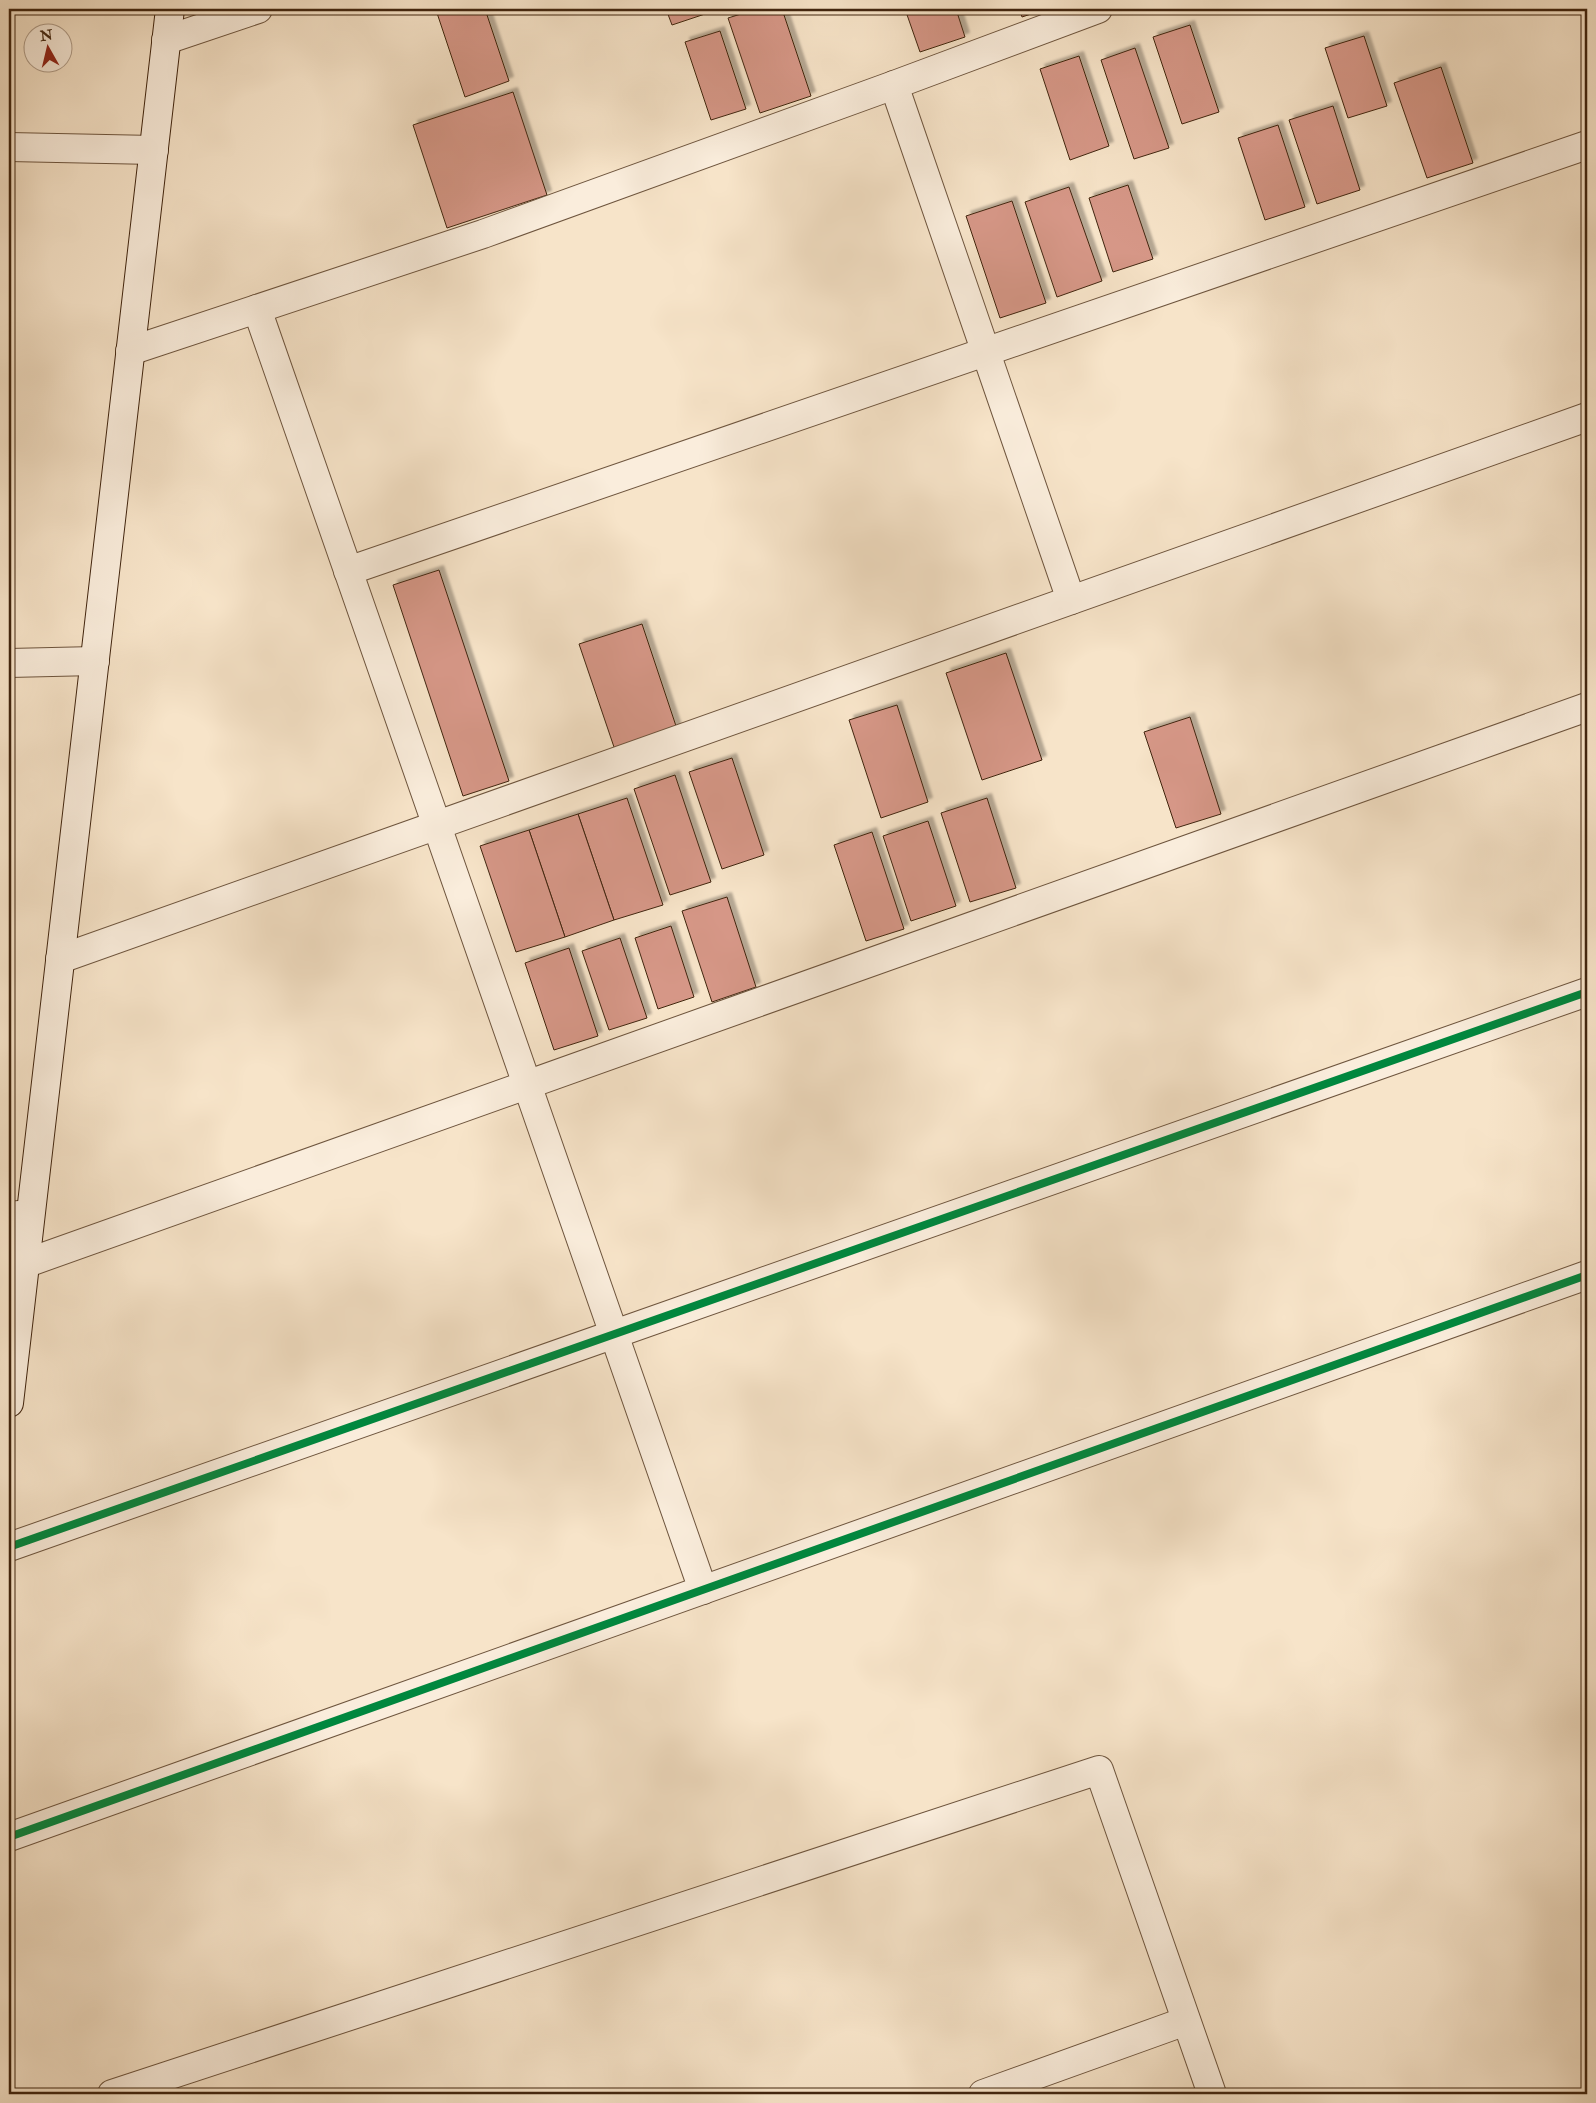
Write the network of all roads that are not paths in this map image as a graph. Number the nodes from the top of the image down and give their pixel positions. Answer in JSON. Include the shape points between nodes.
{"nodes":[{"id":1,"x":170,"y":9,"type":"edge"},
{"id":2,"x":258,"y":9,"type":"edge"},
{"id":3,"x":1098,"y":9,"type":"edge"},
{"id":4,"x":166,"y":40,"type":"junction"},
{"id":5,"x":894,"y":85,"type":"junction"},
{"id":6,"x":1587,"y":145,"type":"edge"},
{"id":7,"x":9,"y":147,"type":"edge"},
{"id":8,"x":154,"y":150,"type":"junction"},
{"id":9,"x":257,"y":309,"type":"junction"},
{"id":10,"x":130,"y":351,"type":"junction"},
{"id":11,"x":986,"y":352,"type":"junction"},
{"id":12,"x":1587,"y":417,"type":"edge"},
{"id":13,"x":348,"y":571,"type":"junction"},
{"id":14,"x":1071,"y":600,"type":"junction"},
{"id":15,"x":95,"y":661,"type":"junction"},
{"id":16,"x":9,"y":663,"type":"edge"},
{"id":17,"x":1587,"y":707,"type":"edge"},
{"id":18,"x":437,"y":826,"type":"junction"},
{"id":19,"x":60,"y":960,"type":"junction"},
{"id":20,"x":1587,"y":992,"type":"edge"},
{"id":21,"x":527,"y":1085,"type":"junction"},
{"id":22,"x":19,"y":1215,"type":"edge"},
{"id":23,"x":24,"y":1264,"type":"junction"},
{"id":24,"x":1587,"y":1275,"type":"edge"},
{"id":25,"x":614,"y":1334,"type":"junction"},
{"id":26,"x":9,"y":1403,"type":"edge"},
{"id":27,"x":9,"y":1547,"type":"edge"},
{"id":28,"x":703,"y":1590,"type":"junction"},
{"id":29,"x":9,"y":1837,"type":"edge"},
{"id":30,"x":1186,"y":2021,"type":"junction"},
{"id":31,"x":112,"y":2094,"type":"edge"},
{"id":32,"x":983,"y":2094,"type":"edge"},
{"id":33,"x":1212,"y":2094,"type":"edge"}],
"edges":[{"from":1,"to":4,"type":"street"},
{"from":2,"to":4,"type":"street"},
{"from":3,"to":5,"type":"street"},
{"from":4,"to":8,"type":"street"},
{"from":5,"to":9,"type":"street","via":[[483,234]]},
{"from":5,"to":11,"type":"street"},
{"from":6,"to":11,"type":"street"},
{"from":7,"to":8,"type":"street"},
{"from":8,"to":10,"type":"street"},
{"from":9,"to":10,"type":"street"},
{"from":9,"to":13,"type":"street"},
{"from":10,"to":15,"type":"street"},
{"from":11,"to":13,"type":"street"},
{"from":11,"to":14,"type":"street"},
{"from":12,"to":14,"type":"street"},
{"from":13,"to":18,"type":"street"},
{"from":14,"to":18,"type":"street"},
{"from":15,"to":16,"type":"street"},
{"from":15,"to":19,"type":"street"},
{"from":17,"to":21,"type":"street"},
{"from":18,"to":19,"type":"street"},
{"from":18,"to":21,"type":"street"},
{"from":19,"to":22,"type":"street"},
{"from":20,"to":25,"type":"street"},
{"from":21,"to":23,"type":"street"},
{"from":21,"to":25,"type":"street"},
{"from":22,"to":23,"type":"street"},
{"from":23,"to":26,"type":"street"},
{"from":24,"to":28,"type":"street"},
{"from":25,"to":27,"type":"street"},
{"from":25,"to":28,"type":"street"},
{"from":28,"to":29,"type":"street"},
{"from":30,"to":31,"type":"street","via":[[1099,1770]]},
{"from":30,"to":32,"type":"street"},
{"from":30,"to":33,"type":"street"}]}
